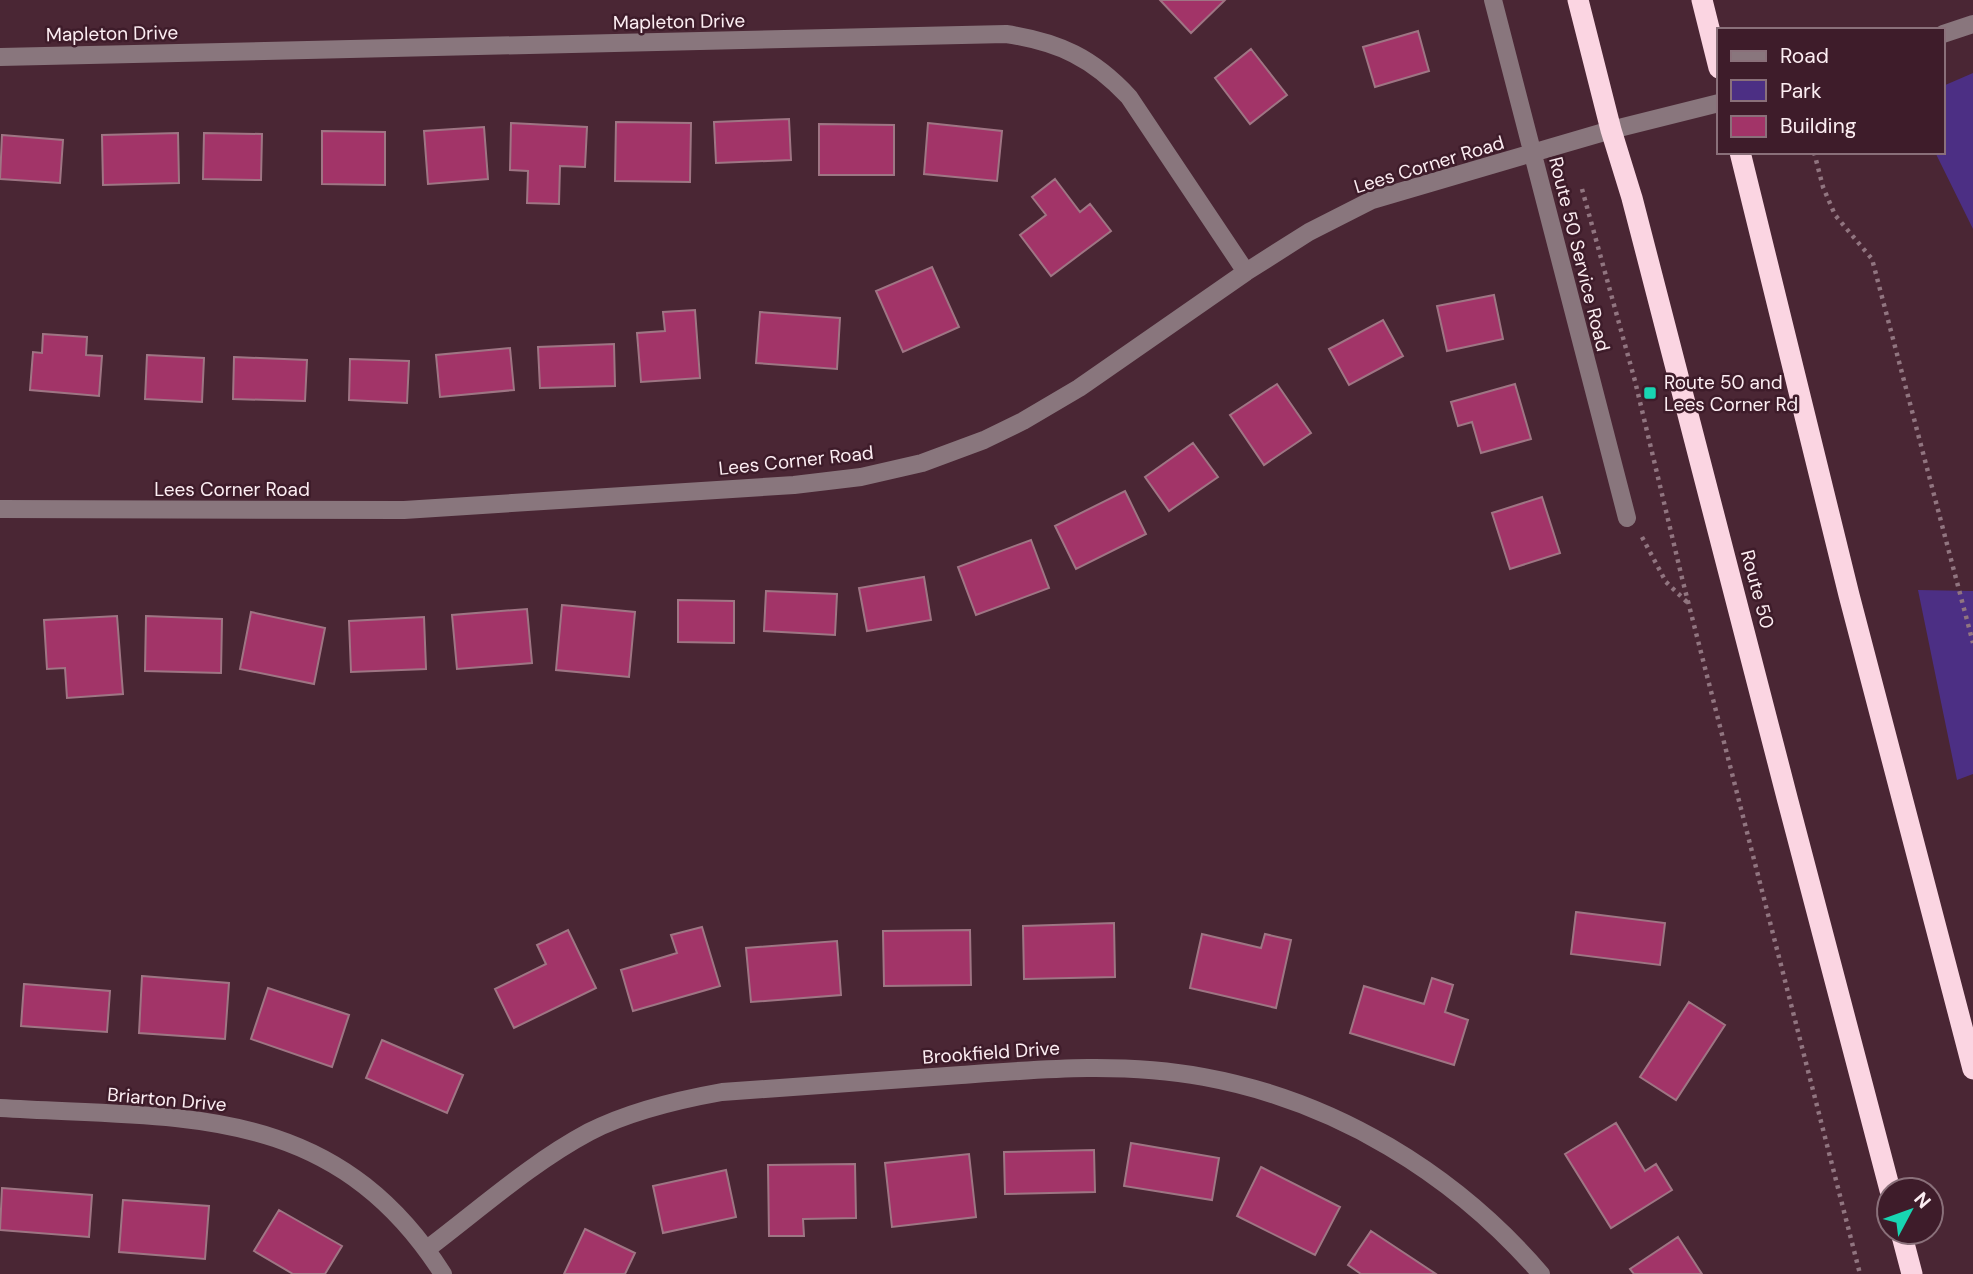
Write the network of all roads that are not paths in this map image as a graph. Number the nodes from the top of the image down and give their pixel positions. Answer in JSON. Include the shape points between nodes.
{"nodes":[{"id":1,"x":1493,"y":0,"type":"edge"},
{"id":2,"x":1578,"y":0,"type":"edge"},
{"id":3,"x":1702,"y":0,"type":"edge"},
{"id":4,"x":1973,"y":24,"type":"edge"},
{"id":5,"x":1945,"y":33,"type":"edge"},
{"id":6,"x":0,"y":57,"type":"edge"},
{"id":7,"x":1717,"y":60,"type":"edge"},
{"id":8,"x":1717,"y":104,"type":"edge"},
{"id":9,"x":1611,"y":130,"type":"junction"},
{"id":10,"x":1533,"y":154,"type":"junction"},
{"id":11,"x":1740,"y":154,"type":"edge"},
{"id":12,"x":1247,"y":272,"type":"junction"},
{"id":13,"x":0,"y":509,"type":"edge"},
{"id":14,"x":1627,"y":518,"type":"road end"},
{"id":15,"x":1973,"y":1069,"type":"edge"},
{"id":16,"x":0,"y":1108,"type":"edge"},
{"id":17,"x":1886,"y":1176,"type":"edge"},
{"id":18,"x":1905,"y":1246,"type":"edge"},
{"id":19,"x":427,"y":1249,"type":"junction"},
{"id":20,"x":443,"y":1274,"type":"edge"},
{"id":21,"x":1541,"y":1274,"type":"edge"},
{"id":22,"x":1912,"y":1274,"type":"edge"}],
"edges":[{"from":1,"to":10,"type":"street","name":"Route 50 Service Road"},
{"from":2,"to":9,"type":"highway","name":"Route 50"},
{"from":3,"to":7,"type":"highway"},
{"from":4,"to":5,"type":"street"},
{"from":6,"to":12,"type":"street","name":"Mapleton Drive","via":[[1006,34],[1036,39],[1088,61],[1129,97]]},
{"from":8,"to":9,"type":"street","name":"Lees Corner Road"},
{"from":9,"to":10,"type":"street","name":"Lees Corner Road"},
{"from":9,"to":17,"type":"highway","name":"Route 50"},
{"from":10,"to":12,"type":"street","name":"Lees Corner Road","via":[[1371,200]]},
{"from":10,"to":14,"type":"street","name":"Route 50 Service Road"},
{"from":11,"to":15,"type":"highway"},
{"from":12,"to":13,"type":"street","name":"Lees Corner Road","via":[[1079,388],[1023,421],[922,463],[860,477],[404,510]]},
{"from":16,"to":19,"type":"street","name":"Briarton Drive","via":[[202,1120],[295,1144],[338,1166],[374,1192]]},
{"from":18,"to":22,"type":"highway"},
{"from":19,"to":20,"type":"street","name":"Briarton Drive"},
{"from":19,"to":21,"type":"street","name":"Brookfield Drive","via":[[546,1158],[590,1132],[676,1100],[722,1091],[1056,1068],[1136,1069],[1203,1077],[1269,1092],[1331,1116],[1390,1146],[1444,1182],[1519,1248]]}]}
